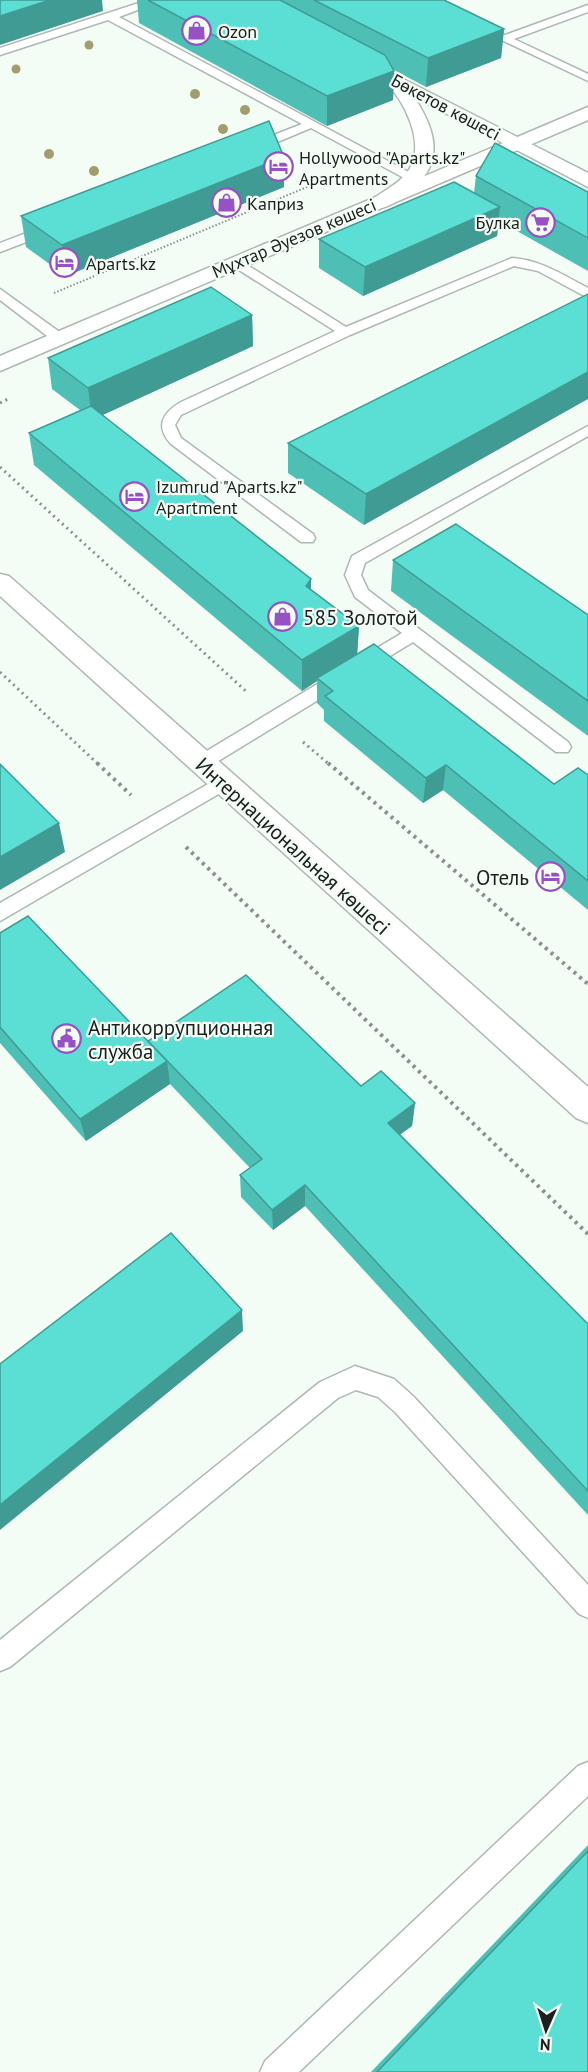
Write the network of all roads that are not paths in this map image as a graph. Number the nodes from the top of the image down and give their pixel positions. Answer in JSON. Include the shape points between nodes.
{"nodes":[{"id":1,"x":159,"y":0,"type":"edge"},
{"id":2,"x":588,"y":8,"type":"edge"},
{"id":3,"x":109,"y":16,"type":"junction"},
{"id":4,"x":462,"y":20,"type":"edge"},
{"id":5,"x":505,"y":39,"type":"junction"},
{"id":6,"x":0,"y":52,"type":"edge"},
{"id":7,"x":340,"y":52,"type":"edge"},
{"id":8,"x":390,"y":78,"type":"junction"},
{"id":9,"x":588,"y":78,"type":"edge"},
{"id":10,"x":588,"y":113,"type":"edge"},
{"id":11,"x":312,"y":124,"type":"junction"},
{"id":12,"x":516,"y":144,"type":"junction"},
{"id":13,"x":234,"y":155,"type":"edge"},
{"id":14,"x":418,"y":181,"type":"junction"},
{"id":15,"x":588,"y":181,"type":"edge"},
{"id":16,"x":67,"y":221,"type":"edge"},
{"id":17,"x":0,"y":248,"type":"edge"},
{"id":18,"x":236,"y":262,"type":"junction"},
{"id":19,"x":0,"y":293,"type":"edge"},
{"id":20,"x":588,"y":294,"type":"edge"},
{"id":21,"x":345,"y":332,"type":"junction"},
{"id":22,"x":60,"y":339,"type":"junction"},
{"id":23,"x":0,"y":364,"type":"edge"},
{"id":24,"x":588,"y":430,"type":"edge"},
{"id":25,"x":425,"y":520,"type":"junction"},
{"id":26,"x":444,"y":534,"type":"edge"},
{"id":27,"x":307,"y":538,"type":"dead end"},
{"id":28,"x":0,"y":582,"type":"edge"},
{"id":29,"x":414,"y":634,"type":"junction"},
{"id":30,"x":562,"y":747,"type":"dead end"},
{"id":31,"x":201,"y":763,"type":"junction"},
{"id":32,"x":222,"y":783,"type":"junction"},
{"id":33,"x":0,"y":913,"type":"edge"},
{"id":34,"x":588,"y":1108,"type":"edge"},
{"id":35,"x":588,"y":1605,"type":"edge"},
{"id":36,"x":0,"y":1657,"type":"edge"},
{"id":37,"x":588,"y":1776,"type":"edge"},
{"id":38,"x":276,"y":2072,"type":"edge"}],
"edges":[{"from":1,"to":3,"type":"lane"},
{"from":2,"to":5,"type":"lane"},
{"from":3,"to":6,"type":"lane"},
{"from":3,"to":11,"type":"lane"},
{"from":4,"to":5,"type":"lane"},
{"from":5,"to":9,"type":"lane"},
{"from":7,"to":8,"type":"main road","name":"Бөкетов көшесі"},
{"from":8,"to":12,"type":"main road","name":"Бөкетов көшесі"},
{"from":8,"to":14,"type":"main road","via":[[416,112],[423,131],[425,147]]},
{"from":10,"to":12,"type":"main road"},
{"from":11,"to":13,"type":"lane"},
{"from":11,"to":14,"type":"lane"},
{"from":12,"to":14,"type":"main road"},
{"from":12,"to":15,"type":"main road","name":"Бөкетов көшесі"},
{"from":14,"to":18,"type":"main road","name":"Мұхтар Әуезов көшесі","via":[[380,202]]},
{"from":16,"to":17,"type":"lane"},
{"from":18,"to":21,"type":"lane"},
{"from":18,"to":22,"type":"main road","name":"Мұхтар Әуезов көшесі"},
{"from":19,"to":22,"type":"lane"},
{"from":20,"to":21,"type":"lane","via":[[540,268],[512,262]]},
{"from":21,"to":27,"type":"lane","via":[[186,405],[171,415],[168,422],[176,441]]},
{"from":22,"to":23,"type":"main road","name":"Мұхтар Әуезов көшесі"},
{"from":24,"to":25,"type":"lane"},
{"from":25,"to":26,"type":"lane"},
{"from":25,"to":29,"type":"lane","via":[[365,555],[354,567],[355,584],[361,592]]},
{"from":28,"to":31,"type":"main road","name":"Интернациональная көшесі"},
{"from":29,"to":30,"type":"lane"},
{"from":29,"to":31,"type":"lane"},
{"from":31,"to":32,"type":"main road","name":"Интернациональная көшесі"},
{"from":32,"to":33,"type":"lane"},
{"from":32,"to":34,"type":"main road","name":"Интернациональная көшесі"},
{"from":35,"to":36,"type":"lane","via":[[404,1404],[384,1387],[355,1378],[329,1390]]},
{"from":37,"to":38,"type":"lane"}]}
